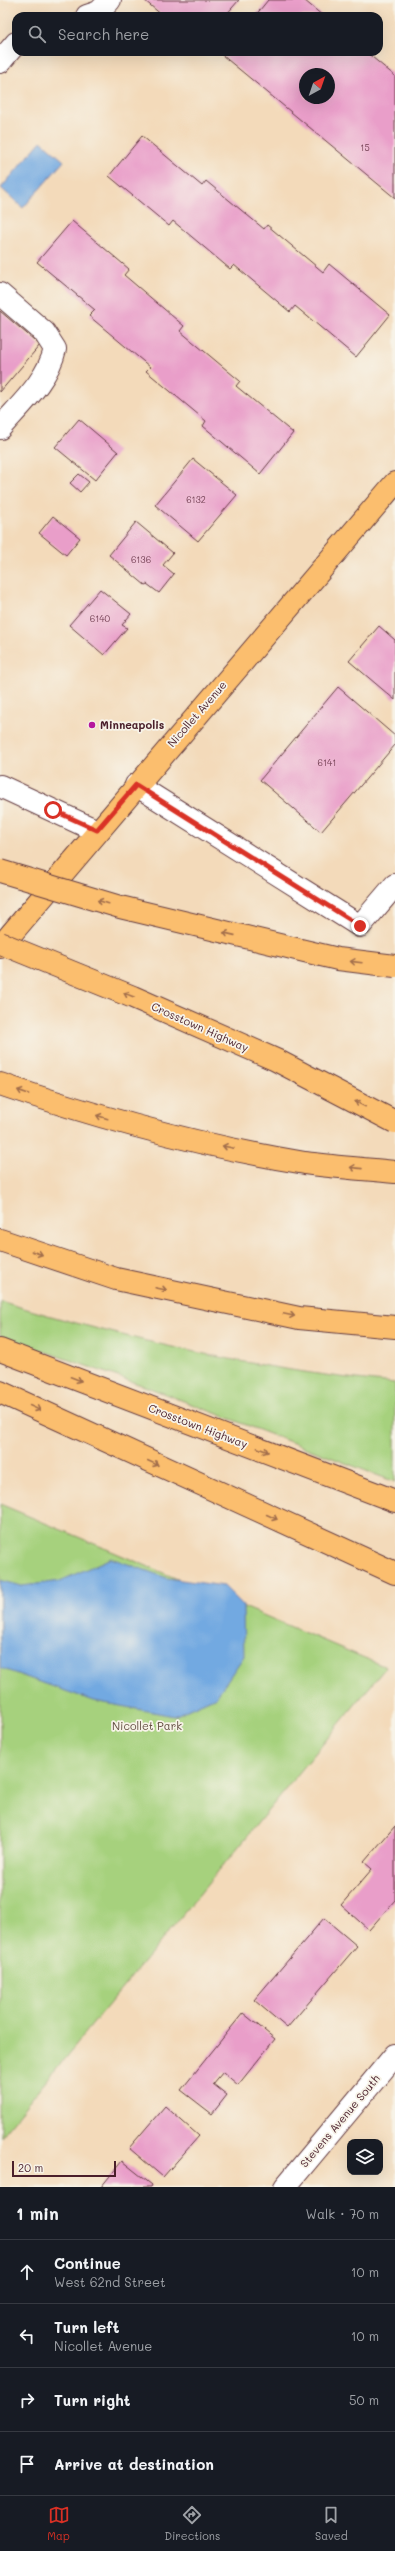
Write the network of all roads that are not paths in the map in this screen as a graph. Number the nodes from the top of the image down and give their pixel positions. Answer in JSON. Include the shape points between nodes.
{"nodes":[{"id":1,"x":110,"y":0,"type":"edge"},
{"id":2,"x":100,"y":12,"type":"edge"},
{"id":3,"x":12,"y":48,"type":"edge"},
{"id":4,"x":0,"y":62,"type":"edge"},
{"id":5,"x":0,"y":294,"type":"edge"},
{"id":6,"x":0,"y":428,"type":"edge"},
{"id":7,"x":395,"y":482,"type":"edge"},
{"id":8,"x":136,"y":785,"type":"junction"},
{"id":9,"x":0,"y":786,"type":"edge"},
{"id":10,"x":97,"y":830,"type":"junction"},
{"id":11,"x":0,"y":871,"type":"edge"},
{"id":12,"x":395,"y":884,"type":"edge"},
{"id":13,"x":0,"y":943,"type":"edge"},
{"id":14,"x":0,"y":947,"type":"edge"},
{"id":15,"x":395,"y":966,"type":"edge"},
{"id":16,"x":0,"y":1084,"type":"edge"},
{"id":17,"x":395,"y":1122,"type":"edge"},
{"id":18,"x":395,"y":1172,"type":"edge"},
{"id":19,"x":0,"y":1240,"type":"edge"},
{"id":20,"x":395,"y":1327,"type":"edge"},
{"id":21,"x":0,"y":1350,"type":"edge"},
{"id":22,"x":0,"y":1392,"type":"edge"},
{"id":23,"x":395,"y":1501,"type":"edge"},
{"id":24,"x":395,"y":1573,"type":"edge"},
{"id":25,"x":395,"y":2055,"type":"edge"},
{"id":26,"x":285,"y":2187,"type":"edge"}],
"edges":[{"from":1,"to":2,"type":"street"},
{"from":3,"to":4,"type":"street"},
{"from":5,"to":6,"type":"street","via":[[44,332],[55,348],[52,363],[44,377]]},
{"from":7,"to":8,"type":"main road","name":"Nicollet Avenue"},
{"from":8,"to":10,"type":"main road","name":"Nicollet Avenue"},
{"from":8,"to":12,"type":"street","via":[[360,926]]},
{"from":9,"to":10,"type":"street"},
{"from":10,"to":14,"type":"main road","name":"Nicollet Avenue"},
{"from":15,"to":11,"type":"main road","one_way":true,"bridge":true,"via":[[338,959],[120,907]]},
{"from":17,"to":13,"type":"main road","name":"Crosstown Highway","one_way":true,"bridge":true,"via":[[276,1060],[133,997]]},
{"from":18,"to":16,"type":"main road","one_way":true,"via":[[305,1163],[135,1126]]},
{"from":19,"to":20,"type":"main road","one_way":true,"via":[[116,1279],[299,1318]]},
{"from":21,"to":23,"type":"main road","name":"Crosstown Highway","one_way":true},
{"from":22,"to":24,"type":"main road","one_way":true},
{"from":25,"to":26,"type":"street","name":"Stevens Avenue South"}]}
